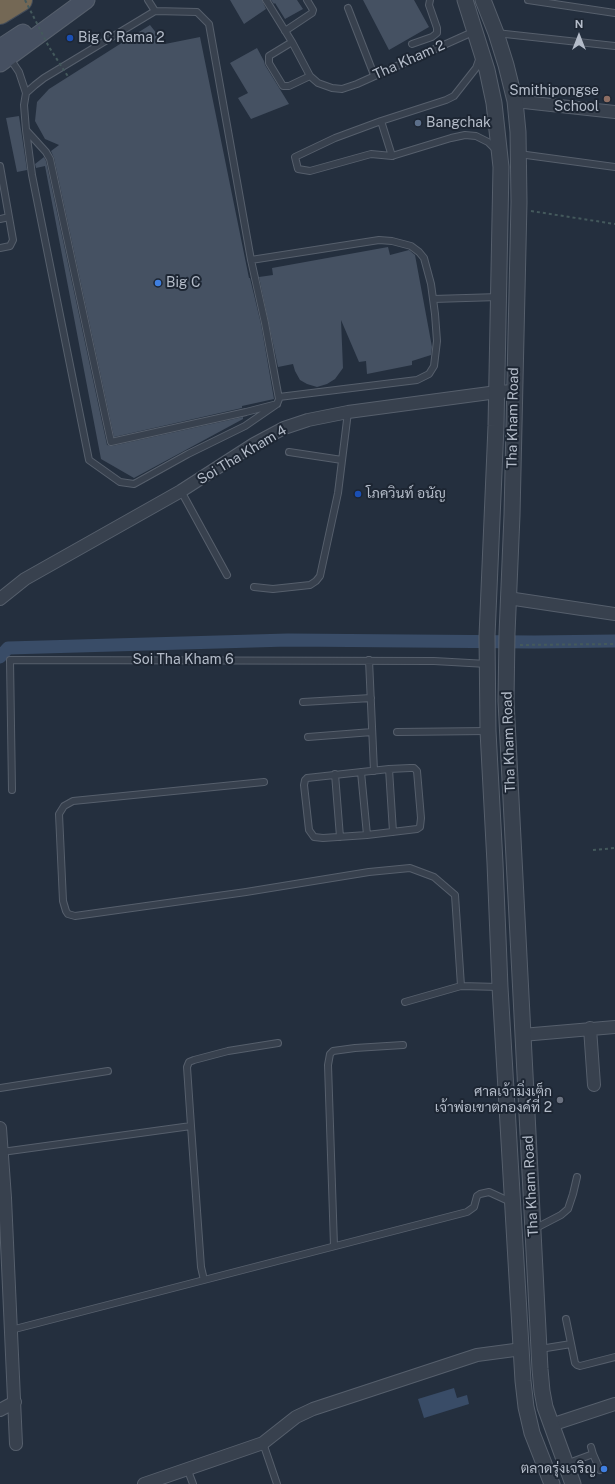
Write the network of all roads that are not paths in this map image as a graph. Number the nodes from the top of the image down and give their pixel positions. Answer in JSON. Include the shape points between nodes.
{"nodes":[{"id":1,"x":21,"y":0,"type":"edge"},
{"id":2,"x":85,"y":0,"type":"edge"},
{"id":3,"x":148,"y":0,"type":"edge"},
{"id":4,"x":266,"y":0,"type":"edge"},
{"id":5,"x":306,"y":0,"type":"edge"},
{"id":6,"x":430,"y":0,"type":"edge"},
{"id":7,"x":465,"y":0,"type":"edge"},
{"id":8,"x":483,"y":0,"type":"edge"},
{"id":9,"x":528,"y":0,"type":"edge"},
{"id":10,"x":348,"y":8,"type":"dead end"},
{"id":11,"x":155,"y":11,"type":"junction"},
{"id":12,"x":0,"y":13,"type":"edge"},
{"id":13,"x":615,"y":13,"type":"edge"},
{"id":14,"x":475,"y":30,"type":"junction"},
{"id":15,"x":285,"y":31,"type":"junction"},
{"id":16,"x":496,"y":33,"type":"junction"},
{"id":17,"x":292,"y":42,"type":"junction"},
{"id":18,"x":412,"y":44,"type":"dead end"},
{"id":19,"x":615,"y":46,"type":"edge"},
{"id":20,"x":481,"y":48,"type":"junction"},
{"id":21,"x":3,"y":56,"type":"edge"},
{"id":22,"x":374,"y":75,"type":"junction"},
{"id":23,"x":310,"y":76,"type":"junction"},
{"id":24,"x":26,"y":93,"type":"junction"},
{"id":25,"x":515,"y":101,"type":"junction"},
{"id":26,"x":615,"y":112,"type":"edge"},
{"id":27,"x":381,"y":121,"type":"junction"},
{"id":28,"x":26,"y":130,"type":"junction"},
{"id":29,"x":518,"y":154,"type":"junction"},
{"id":30,"x":392,"y":156,"type":"junction"},
{"id":31,"x":500,"y":157,"type":"junction"},
{"id":32,"x":0,"y":166,"type":"edge"},
{"id":33,"x":615,"y":167,"type":"edge"},
{"id":34,"x":9,"y":216,"type":"junction"},
{"id":35,"x":0,"y":219,"type":"edge"},
{"id":36,"x":0,"y":248,"type":"edge"},
{"id":37,"x":251,"y":260,"type":"junction"},
{"id":38,"x":498,"y":297,"type":"junction"},
{"id":39,"x":433,"y":299,"type":"junction"},
{"id":40,"x":497,"y":392,"type":"junction"},
{"id":41,"x":514,"y":392,"type":"junction"},
{"id":42,"x":278,"y":400,"type":"junction"},
{"id":43,"x":348,"y":412,"type":"junction"},
{"id":44,"x":289,"y":452,"type":"dead end"},
{"id":45,"x":342,"y":460,"type":"junction"},
{"id":46,"x":181,"y":491,"type":"junction"},
{"id":47,"x":227,"y":575,"type":"dead end"},
{"id":48,"x":254,"y":587,"type":"dead end"},
{"id":49,"x":1,"y":594,"type":"edge"},
{"id":50,"x":508,"y":598,"type":"junction"},
{"id":51,"x":615,"y":614,"type":"edge"},
{"id":52,"x":487,"y":659,"type":"junction"},
{"id":53,"x":369,"y":660,"type":"junction"},
{"id":54,"x":371,"y":698,"type":"junction"},
{"id":55,"x":302,"y":702,"type":"dead end"},
{"id":56,"x":488,"y":731,"type":"junction"},
{"id":57,"x":372,"y":732,"type":"junction"},
{"id":58,"x":397,"y":732,"type":"dead end"},
{"id":59,"x":308,"y":737,"type":"dead end"},
{"id":60,"x":389,"y":769,"type":"junction"},
{"id":61,"x":374,"y":771,"type":"junction"},
{"id":62,"x":361,"y":772,"type":"junction"},
{"id":63,"x":335,"y":774,"type":"junction"},
{"id":64,"x":264,"y":782,"type":"dead end"},
{"id":65,"x":12,"y":790,"type":"dead end"},
{"id":66,"x":394,"y":832,"type":"junction"},
{"id":67,"x":367,"y":835,"type":"junction"},
{"id":68,"x":340,"y":837,"type":"junction"},
{"id":69,"x":461,"y":986,"type":"junction"},
{"id":70,"x":500,"y":987,"type":"junction"},
{"id":71,"x":405,"y":1002,"type":"dead end"},
{"id":72,"x":615,"y":1027,"type":"edge"},
{"id":73,"x":590,"y":1028,"type":"junction"},
{"id":74,"x":522,"y":1035,"type":"junction"},
{"id":75,"x":278,"y":1043,"type":"dead end"},
{"id":76,"x":403,"y":1045,"type":"dead end"},
{"id":77,"x":108,"y":1071,"type":"dead end"},
{"id":78,"x":594,"y":1085,"type":"dead end"},
{"id":79,"x":0,"y":1088,"type":"edge"},
{"id":80,"x":191,"y":1126,"type":"junction"},
{"id":81,"x":0,"y":1128,"type":"edge"},
{"id":82,"x":2,"y":1152,"type":"junction"},
{"id":83,"x":577,"y":1177,"type":"dead end"},
{"id":84,"x":3,"y":1199,"type":"edge"},
{"id":85,"x":513,"y":1203,"type":"junction"},
{"id":86,"x":534,"y":1229,"type":"junction"},
{"id":87,"x":334,"y":1246,"type":"junction"},
{"id":88,"x":204,"y":1280,"type":"junction"},
{"id":89,"x":5,"y":1305,"type":"edge"},
{"id":90,"x":566,"y":1319,"type":"dead end"},
{"id":91,"x":11,"y":1330,"type":"junction"},
{"id":92,"x":571,"y":1344,"type":"junction"},
{"id":93,"x":522,"y":1349,"type":"junction"},
{"id":94,"x":538,"y":1350,"type":"junction"},
{"id":95,"x":615,"y":1357,"type":"edge"},
{"id":96,"x":14,"y":1402,"type":"junction"},
{"id":97,"x":615,"y":1404,"type":"edge"},
{"id":98,"x":0,"y":1410,"type":"edge"},
{"id":99,"x":551,"y":1425,"type":"junction"},
{"id":100,"x":16,"y":1444,"type":"dead end"},
{"id":101,"x":263,"y":1444,"type":"junction"},
{"id":102,"x":591,"y":1447,"type":"dead end"},
{"id":103,"x":593,"y":1454,"type":"junction"},
{"id":104,"x":565,"y":1464,"type":"junction"},
{"id":105,"x":187,"y":1468,"type":"junction"},
{"id":106,"x":600,"y":1470,"type":"dead end"},
{"id":107,"x":144,"y":1484,"type":"edge"},
{"id":108,"x":192,"y":1484,"type":"edge"},
{"id":109,"x":277,"y":1484,"type":"edge"},
{"id":110,"x":552,"y":1484,"type":"edge"},
{"id":111,"x":573,"y":1484,"type":"edge"}],
"edges":[{"from":1,"to":12,"type":"highway"},
{"from":2,"to":21,"type":"main road","via":[[31,28]]},
{"from":3,"to":11,"type":"lane"},
{"from":4,"to":15,"type":"lane"},
{"from":5,"to":15,"type":"lane","via":[[313,10],[312,13]]},
{"from":6,"to":18,"type":"lane","via":[[429,5],[437,33]]},
{"from":7,"to":14,"type":"street","name":"Tha Kham Road"},
{"from":8,"to":16,"type":"street","name":"Tha Kham Road"},
{"from":9,"to":13,"type":"lane"},
{"from":10,"to":22,"type":"lane"},
{"from":11,"to":24,"type":"lane","via":[[44,78]]},
{"from":11,"to":37,"type":"lane","via":[[197,12],[209,24]]},
{"from":14,"to":20,"type":"street","name":"Tha Kham Road"},
{"from":14,"to":22,"type":"lane","name":"Tha Kham 2"},
{"from":15,"to":17,"type":"lane"},
{"from":16,"to":19,"type":"lane"},
{"from":16,"to":25,"type":"street","name":"Tha Kham Road"},
{"from":17,"to":23,"type":"lane"},
{"from":17,"to":23,"type":"lane","via":[[269,56],[269,63],[283,86],[289,86]]},
{"from":20,"to":27,"type":"lane","via":[[476,68],[454,96]]},
{"from":20,"to":31,"type":"street","name":"Tha Kham Road","via":[[494,102]]},
{"from":21,"to":24,"type":"lane","via":[[19,72]]},
{"from":22,"to":23,"type":"lane","name":"Tha Kham 2","via":[[342,89],[318,83]]},
{"from":24,"to":28,"type":"lane"},
{"from":25,"to":26,"type":"street"},
{"from":25,"to":29,"type":"street","name":"Tha Kham Road"},
{"from":27,"to":30,"type":"lane"},
{"from":27,"to":30,"type":"lane","via":[[335,138],[295,157],[298,169],[310,171],[371,154]]},
{"from":28,"to":42,"type":"lane","via":[[50,159],[111,442],[246,412]]},
{"from":28,"to":42,"type":"lane","via":[[32,175],[89,460],[120,482],[134,484],[245,426]]},
{"from":29,"to":33,"type":"lane"},
{"from":29,"to":41,"type":"street","name":"Tha Kham Road"},
{"from":30,"to":31,"type":"lane","via":[[465,135],[476,136],[488,142]]},
{"from":31,"to":38,"type":"street","name":"Tha Kham Road"},
{"from":32,"to":34,"type":"lane"},
{"from":34,"to":35,"type":"lane"},
{"from":34,"to":36,"type":"lane","via":[[13,240],[10,246]]},
{"from":37,"to":39,"type":"lane","via":[[379,240],[392,241],[411,246],[424,258]]},
{"from":37,"to":42,"type":"lane"},
{"from":38,"to":39,"type":"lane"},
{"from":38,"to":40,"type":"street","name":"Tha Kham Road"},
{"from":39,"to":42,"type":"lane","via":[[437,341],[434,366],[429,374],[417,380]]},
{"from":40,"to":41,"type":"street","name":"Soi Tha Kham 4"},
{"from":40,"to":43,"type":"street","name":"Soi Tha Kham 4"},
{"from":40,"to":52,"type":"street","name":"Tha Kham Road"},
{"from":41,"to":50,"type":"street","name":"Tha Kham Road"},
{"from":43,"to":45,"type":"lane"},
{"from":43,"to":46,"type":"street","name":"Soi Tha Kham 4","via":[[284,428],[254,444]]},
{"from":44,"to":45,"type":"lane"},
{"from":45,"to":48,"type":"lane","via":[[338,493],[320,576],[310,585],[274,589]]},
{"from":46,"to":47,"type":"lane"},
{"from":46,"to":49,"type":"street","name":"Soi Tha Kham 4"},
{"from":50,"to":51,"type":"street"},
{"from":50,"to":74,"type":"street","name":"Tha Kham Road","via":[[506,701]]},
{"from":52,"to":53,"type":"lane","name":"Soi Tha Kham 6"},
{"from":52,"to":56,"type":"street","name":"Tha Kham Road"},
{"from":53,"to":54,"type":"lane"},
{"from":53,"to":65,"type":"lane","name":"Soi Tha Kham 6","via":[[10,660]]},
{"from":54,"to":55,"type":"lane"},
{"from":54,"to":57,"type":"lane"},
{"from":56,"to":58,"type":"lane"},
{"from":56,"to":70,"type":"street","name":"Tha Kham Road"},
{"from":57,"to":59,"type":"lane"},
{"from":57,"to":61,"type":"lane"},
{"from":60,"to":61,"type":"lane"},
{"from":60,"to":66,"type":"lane"},
{"from":60,"to":66,"type":"lane","via":[[414,768],[417,771],[421,818],[418,829]]},
{"from":61,"to":62,"type":"lane"},
{"from":62,"to":63,"type":"lane"},
{"from":62,"to":67,"type":"lane"},
{"from":63,"to":68,"type":"lane"},
{"from":63,"to":68,"type":"lane","via":[[307,778],[304,785],[311,834],[318,838]]},
{"from":64,"to":69,"type":"lane","via":[[73,801],[64,806],[59,814],[63,901],[66,911],[74,916],[410,868],[434,877],[455,895]]},
{"from":66,"to":67,"type":"lane"},
{"from":67,"to":68,"type":"lane"},
{"from":69,"to":70,"type":"lane"},
{"from":69,"to":71,"type":"lane"},
{"from":70,"to":85,"type":"street","name":"Tha Kham Road"},
{"from":72,"to":73,"type":"street"},
{"from":73,"to":74,"type":"street"},
{"from":73,"to":78,"type":"street"},
{"from":74,"to":86,"type":"street","name":"Tha Kham Road"},
{"from":75,"to":80,"type":"lane","via":[[228,1051],[190,1062],[187,1067]]},
{"from":76,"to":87,"type":"lane","via":[[355,1048],[333,1051],[330,1054],[328,1066]]},
{"from":77,"to":79,"type":"lane"},
{"from":80,"to":82,"type":"lane"},
{"from":80,"to":88,"type":"lane"},
{"from":81,"to":82,"type":"street"},
{"from":82,"to":84,"type":"street"},
{"from":83,"to":86,"type":"lane","via":[[568,1209]]},
{"from":84,"to":89,"type":"street"},
{"from":85,"to":87,"type":"lane","via":[[489,1192],[480,1194],[474,1207],[467,1212]]},
{"from":85,"to":93,"type":"street","name":"Tha Kham Road"},
{"from":86,"to":94,"type":"street","name":"Tha Kham Road"},
{"from":87,"to":88,"type":"lane"},
{"from":88,"to":91,"type":"lane"},
{"from":89,"to":91,"type":"street"},
{"from":90,"to":92,"type":"lane"},
{"from":91,"to":96,"type":"street"},
{"from":92,"to":94,"type":"lane"},
{"from":92,"to":95,"type":"lane","via":[[575,1363],[580,1366]]},
{"from":93,"to":101,"type":"street","via":[[477,1355],[313,1409],[296,1417]]},
{"from":93,"to":110,"type":"street","name":"Tha Kham Road","via":[[526,1407],[532,1433]]},
{"from":94,"to":99,"type":"street","name":"Tha Kham Road","via":[[542,1391]]},
{"from":96,"to":98,"type":"street"},
{"from":96,"to":100,"type":"street"},
{"from":97,"to":99,"type":"street"},
{"from":99,"to":104,"type":"street","name":"Tha Kham Road"},
{"from":101,"to":105,"type":"street"},
{"from":101,"to":109,"type":"lane"},
{"from":102,"to":103,"type":"lane"},
{"from":103,"to":104,"type":"lane"},
{"from":103,"to":106,"type":"lane"},
{"from":104,"to":111,"type":"street","name":"Tha Kham Road"},
{"from":105,"to":107,"type":"street"},
{"from":105,"to":108,"type":"lane"}]}
